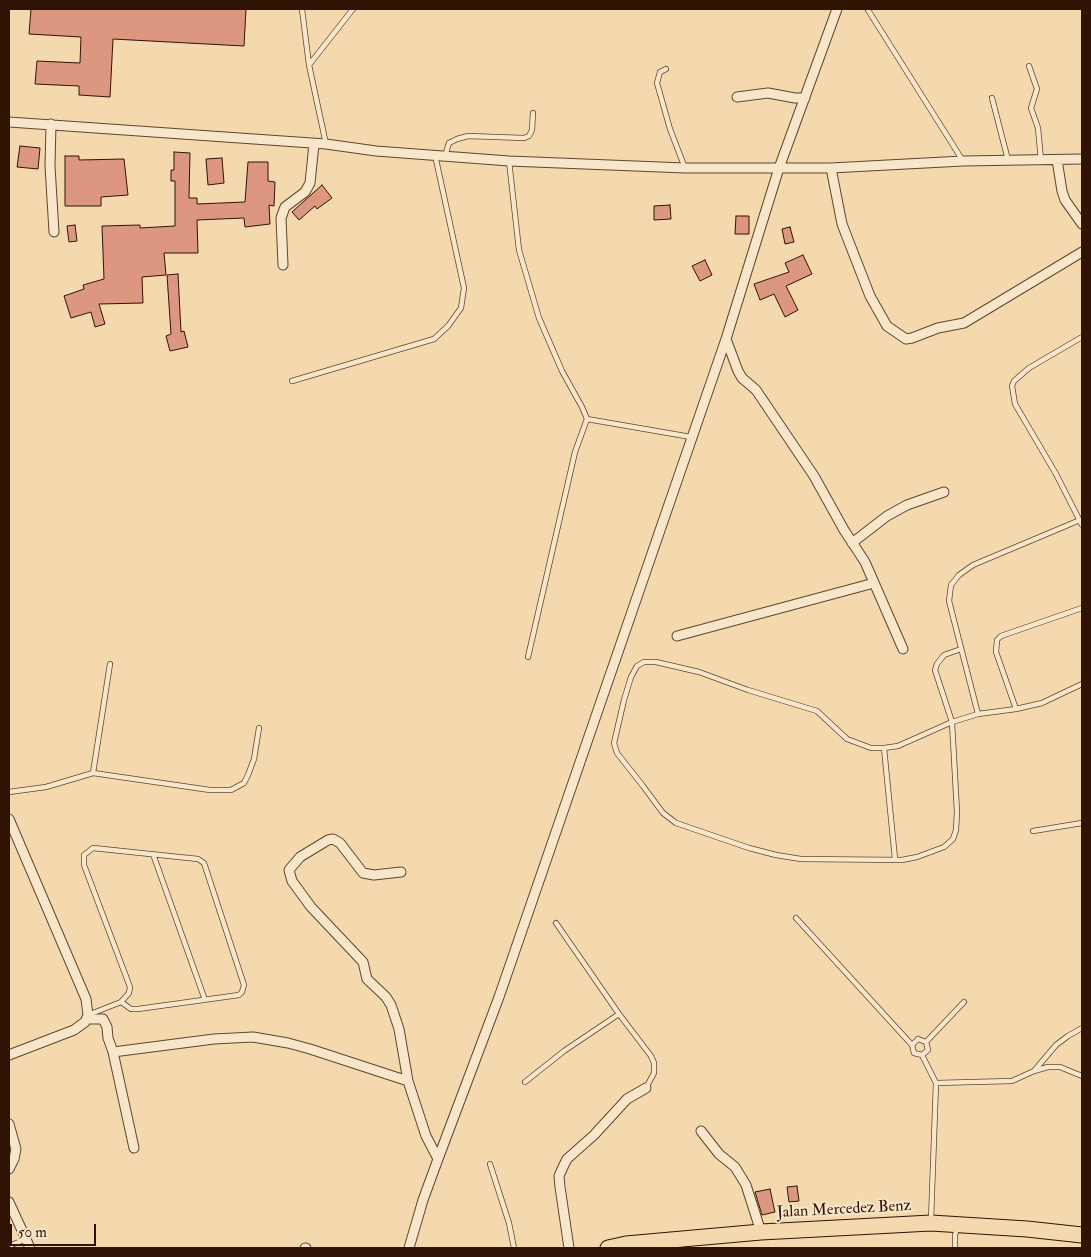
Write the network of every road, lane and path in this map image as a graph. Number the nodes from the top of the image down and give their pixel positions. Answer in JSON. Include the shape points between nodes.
{"nodes":[{"id":1,"x":302,"y":9,"type":"edge"},
{"id":2,"x":353,"y":9,"type":"edge"},
{"id":3,"x":837,"y":9,"type":"edge"},
{"id":4,"x":868,"y":10,"type":"dead end"},
{"id":5,"x":309,"y":65,"type":"junction"},
{"id":6,"x":1029,"y":66,"type":"dead end"},
{"id":7,"x":666,"y":69,"type":"dead end"},
{"id":8,"x":737,"y":97,"type":"dead end"},
{"id":9,"x":805,"y":98,"type":"junction"},
{"id":10,"x":992,"y":98,"type":"dead end"},
{"id":11,"x":533,"y":113,"type":"dead end"},
{"id":12,"x":9,"y":122,"type":"edge"},
{"id":13,"x":51,"y":124,"type":"junction"},
{"id":14,"x":314,"y":144,"type":"junction"},
{"id":15,"x":326,"y":144,"type":"junction"},
{"id":16,"x":435,"y":155,"type":"junction"},
{"id":17,"x":445,"y":156,"type":"junction"},
{"id":18,"x":1082,"y":158,"type":"edge"},
{"id":19,"x":1008,"y":160,"type":"junction"},
{"id":20,"x":1041,"y":160,"type":"junction"},
{"id":21,"x":1057,"y":160,"type":"junction"},
{"id":22,"x":509,"y":161,"type":"junction"},
{"id":23,"x":963,"y":161,"type":"junction"},
{"id":24,"x":685,"y":168,"type":"junction"},
{"id":25,"x":779,"y":168,"type":"junction"},
{"id":26,"x":831,"y":168,"type":"junction"},
{"id":27,"x":1082,"y":224,"type":"edge"},
{"id":28,"x":54,"y":232,"type":"dead end"},
{"id":29,"x":1082,"y":252,"type":"edge"},
{"id":30,"x":283,"y":265,"type":"dead end"},
{"id":31,"x":1082,"y":338,"type":"edge"},
{"id":32,"x":726,"y":339,"type":"junction"},
{"id":33,"x":292,"y":381,"type":"dead end"},
{"id":34,"x":587,"y":419,"type":"junction"},
{"id":35,"x":691,"y":437,"type":"junction"},
{"id":36,"x":944,"y":492,"type":"dead end"},
{"id":37,"x":1081,"y":522,"type":"edge"},
{"id":38,"x":852,"y":543,"type":"junction"},
{"id":39,"x":874,"y":583,"type":"junction"},
{"id":40,"x":1082,"y":608,"type":"edge"},
{"id":41,"x":677,"y":636,"type":"dead end"},
{"id":42,"x":904,"y":649,"type":"dead end"},
{"id":43,"x":961,"y":649,"type":"junction"},
{"id":44,"x":528,"y":657,"type":"dead end"},
{"id":45,"x":110,"y":664,"type":"dead end"},
{"id":46,"x":1082,"y":684,"type":"edge"},
{"id":47,"x":1016,"y":709,"type":"junction"},
{"id":48,"x":978,"y":714,"type":"junction"},
{"id":49,"x":952,"y":722,"type":"junction"},
{"id":50,"x":259,"y":728,"type":"dead end"},
{"id":51,"x":884,"y":748,"type":"junction"},
{"id":52,"x":93,"y":773,"type":"junction"},
{"id":53,"x":9,"y":792,"type":"edge"},
{"id":54,"x":9,"y":819,"type":"edge"},
{"id":55,"x":1082,"y":824,"type":"edge"},
{"id":56,"x":1033,"y":831,"type":"dead end"},
{"id":57,"x":153,"y":854,"type":"junction"},
{"id":58,"x":895,"y":860,"type":"junction"},
{"id":59,"x":401,"y":872,"type":"dead end"},
{"id":60,"x":796,"y":918,"type":"dead end"},
{"id":61,"x":556,"y":923,"type":"dead end"},
{"id":62,"x":205,"y":1000,"type":"junction"},
{"id":63,"x":121,"y":1002,"type":"junction"},
{"id":64,"x":964,"y":1002,"type":"dead end"},
{"id":65,"x":619,"y":1014,"type":"junction"},
{"id":66,"x":88,"y":1017,"type":"junction"},
{"id":67,"x":1082,"y":1028,"type":"edge"},
{"id":68,"x":926,"y":1042,"type":"junction"},
{"id":69,"x":912,"y":1045,"type":"junction"},
{"id":70,"x":113,"y":1052,"type":"junction"},
{"id":71,"x":9,"y":1055,"type":"edge"},
{"id":72,"x":922,"y":1055,"type":"junction"},
{"id":73,"x":1034,"y":1071,"type":"junction"},
{"id":74,"x":1082,"y":1076,"type":"edge"},
{"id":75,"x":408,"y":1080,"type":"junction"},
{"id":76,"x":525,"y":1082,"type":"dead end"},
{"id":77,"x":936,"y":1083,"type":"junction"},
{"id":78,"x":646,"y":1088,"type":"joint"},
{"id":79,"x":9,"y":1124,"type":"edge"},
{"id":80,"x":701,"y":1130,"type":"dead end"},
{"id":81,"x":134,"y":1148,"type":"dead end"},
{"id":82,"x":438,"y":1159,"type":"junction"},
{"id":83,"x":490,"y":1164,"type":"dead end"},
{"id":84,"x":9,"y":1169,"type":"edge"},
{"id":85,"x":9,"y":1202,"type":"edge"},
{"id":86,"x":931,"y":1223,"type":"junction"},
{"id":87,"x":958,"y":1224,"type":"junction"},
{"id":88,"x":761,"y":1232,"type":"junction"},
{"id":89,"x":1082,"y":1235,"type":"edge"},
{"id":90,"x":26,"y":1238,"type":"junction"},
{"id":91,"x":9,"y":1246,"type":"edge"},
{"id":92,"x":627,"y":1246,"type":"edge"},
{"id":93,"x":30,"y":1248,"type":"edge"},
{"id":94,"x":409,"y":1248,"type":"edge"},
{"id":95,"x":514,"y":1248,"type":"edge"},
{"id":96,"x":569,"y":1248,"type":"edge"},
{"id":97,"x":608,"y":1248,"type":"edge"},
{"id":98,"x":955,"y":1248,"type":"edge"}],
"edges":[{"from":1,"to":5,"type":"lane"},
{"from":2,"to":5,"type":"lane"},
{"from":3,"to":9,"type":"street"},
{"from":4,"to":23,"type":"lane"},
{"from":5,"to":15,"type":"lane"},
{"from":6,"to":20,"type":"lane","via":[[1037,89],[1031,108],[1038,128]]},
{"from":7,"to":24,"type":"lane","via":[[660,72],[658,83]]},
{"from":8,"to":9,"type":"street","via":[[768,92]]},
{"from":9,"to":25,"type":"street"},
{"from":10,"to":19,"type":"lane"},
{"from":11,"to":17,"type":"lane","via":[[529,136],[468,136],[449,143]]},
{"from":12,"to":13,"type":"street"},
{"from":13,"to":14,"type":"street"},
{"from":13,"to":28,"type":"street"},
{"from":14,"to":15,"type":"street"},
{"from":14,"to":30,"type":"street","via":[[310,183],[305,192],[285,207],[281,218]]},
{"from":15,"to":16,"type":"street"},
{"from":16,"to":17,"type":"street"},
{"from":16,"to":33,"type":"lane","via":[[464,288],[461,308],[434,339]]},
{"from":17,"to":22,"type":"street"},
{"from":18,"to":21,"type":"street"},
{"from":19,"to":20,"type":"street"},
{"from":19,"to":23,"type":"street"},
{"from":20,"to":21,"type":"street"},
{"from":21,"to":27,"type":"street","via":[[1065,200]]},
{"from":22,"to":24,"type":"street"},
{"from":22,"to":34,"type":"lane","via":[[519,250],[539,318]]},
{"from":23,"to":26,"type":"street"},
{"from":24,"to":25,"type":"street"},
{"from":25,"to":26,"type":"street"},
{"from":25,"to":32,"type":"street"},
{"from":26,"to":29,"type":"street","via":[[842,224],[870,296],[887,326],[906,339],[964,323]]},
{"from":31,"to":37,"type":"lane","via":[[1029,368],[1012,386],[1015,404]]},
{"from":32,"to":35,"type":"street"},
{"from":32,"to":38,"type":"street","via":[[742,378],[756,390],[814,476]]},
{"from":34,"to":35,"type":"lane"},
{"from":34,"to":44,"type":"lane","via":[[575,452]]},
{"from":35,"to":82,"type":"street","via":[[499,997]]},
{"from":36,"to":38,"type":"street","via":[[887,516]]},
{"from":37,"to":43,"type":"lane","via":[[974,565],[959,575],[951,585],[949,600]]},
{"from":38,"to":39,"type":"street"},
{"from":39,"to":41,"type":"street"},
{"from":39,"to":42,"type":"street"},
{"from":40,"to":47,"type":"lane","via":[[997,640],[996,652]]},
{"from":43,"to":48,"type":"lane"},
{"from":43,"to":49,"type":"lane","via":[[944,655],[936,667]]},
{"from":45,"to":52,"type":"lane"},
{"from":46,"to":47,"type":"lane","via":[[1042,704]]},
{"from":47,"to":48,"type":"lane"},
{"from":48,"to":49,"type":"lane"},
{"from":49,"to":51,"type":"lane","via":[[898,746]]},
{"from":49,"to":58,"type":"lane","via":[[957,812],[953,839],[930,853]]},
{"from":50,"to":52,"type":"lane","via":[[254,759],[244,784],[231,790],[210,790]]},
{"from":51,"to":58,"type":"lane"},
{"from":51,"to":58,"type":"lane","via":[[860,745],[847,739],[817,711],[699,672],[656,662],[644,662],[634,671],[614,743],[617,753],[663,813],[676,824],[749,848],[793,858]]},
{"from":52,"to":53,"type":"lane","via":[[46,787]]},
{"from":54,"to":66,"type":"street","via":[[86,998]]},
{"from":55,"to":56,"type":"lane"},
{"from":57,"to":62,"type":"lane"},
{"from":57,"to":62,"type":"lane","via":[[193,858],[204,863],[244,985],[238,995]]},
{"from":57,"to":63,"type":"lane","via":[[92,848],[84,854],[84,865],[130,988]]},
{"from":59,"to":75,"type":"street","via":[[363,873],[340,843],[333,839],[300,857],[289,870],[292,881],[311,907],[363,962],[367,979],[391,1005]]},
{"from":60,"to":69,"type":"lane"},
{"from":61,"to":65,"type":"lane"},
{"from":62,"to":63,"type":"lane","via":[[138,1009],[131,1009]]},
{"from":63,"to":66,"type":"lane"},
{"from":64,"to":68,"type":"lane"},
{"from":65,"to":76,"type":"lane"},
{"from":65,"to":78,"type":"lane","via":[[654,1064],[654,1073]]},
{"from":66,"to":70,"type":"street","via":[[104,1020]]},
{"from":66,"to":71,"type":"street","via":[[74,1030]]},
{"from":67,"to":73,"type":"lane","via":[[1056,1045]]},
{"from":68,"to":69,"type":"lane","via":[[918,1040]]},
{"from":68,"to":72,"type":"lane","via":[[928,1050]]},
{"from":69,"to":72,"type":"lane","via":[[914,1053]]},
{"from":70,"to":75,"type":"street","via":[[253,1037],[310,1049]]},
{"from":70,"to":81,"type":"street"},
{"from":72,"to":77,"type":"lane"},
{"from":73,"to":74,"type":"lane","via":[[1060,1067]]},
{"from":73,"to":77,"type":"lane","via":[[1012,1081]]},
{"from":75,"to":82,"type":"street","via":[[426,1136]]},
{"from":77,"to":86,"type":"lane"},
{"from":78,"to":96,"type":"street","via":[[627,1099],[567,1159],[563,1167],[559,1176]]},
{"from":79,"to":84,"type":"street","via":[[16,1149]]},
{"from":80,"to":88,"type":"street","via":[[719,1154],[735,1167],[746,1185]]},
{"from":82,"to":94,"type":"street"},
{"from":83,"to":95,"type":"lane"},
{"from":85,"to":90,"type":"street"},
{"from":86,"to":87,"type":"main road","name":"Jalan Mercedez Benz"},
{"from":86,"to":88,"type":"main road","name":"Jalan Mercedez Benz"},
{"from":87,"to":89,"type":"main road","name":"Jalan Mercedez Benz"},
{"from":87,"to":98,"type":"lane"},
{"from":88,"to":92,"type":"main road","name":"Jalan Mercedez Benz"},
{"from":90,"to":91,"type":"lane"},
{"from":90,"to":93,"type":"street"},
{"from":92,"to":97,"type":"main road","name":"Jalan Mercedez Benz"}]}
